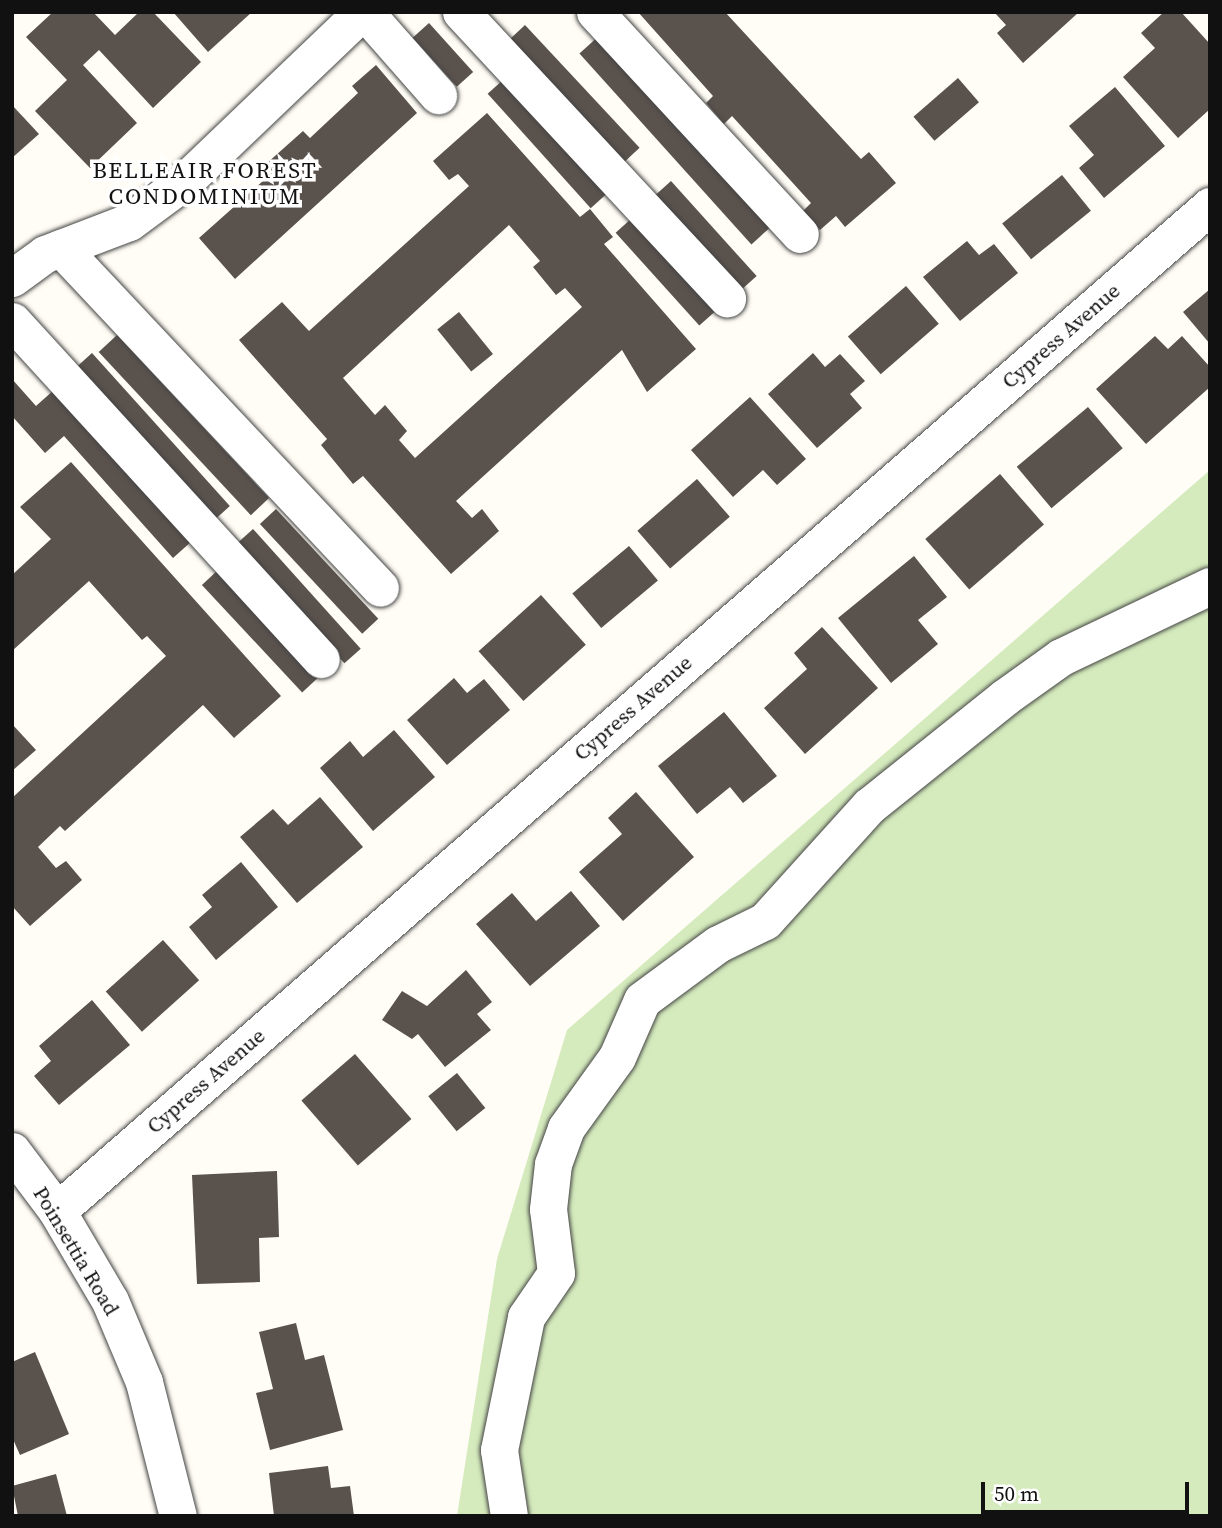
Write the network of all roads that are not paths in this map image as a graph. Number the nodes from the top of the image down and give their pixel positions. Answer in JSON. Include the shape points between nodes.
{"nodes":[{"id":1,"x":363,"y":12,"type":"edge"},
{"id":2,"x":461,"y":12,"type":"edge"},
{"id":3,"x":595,"y":12,"type":"edge"},
{"id":4,"x":438,"y":95,"type":"dead end"},
{"id":5,"x":1210,"y":206,"type":"edge"},
{"id":6,"x":800,"y":234,"type":"dead end"},
{"id":7,"x":61,"y":248,"type":"junction"},
{"id":8,"x":12,"y":278,"type":"edge"},
{"id":9,"x":727,"y":298,"type":"dead end"},
{"id":10,"x":12,"y":321,"type":"edge"},
{"id":11,"x":1210,"y":586,"type":"edge"},
{"id":12,"x":380,"y":588,"type":"dead end"},
{"id":13,"x":321,"y":659,"type":"dead end"},
{"id":14,"x":12,"y":1151,"type":"edge"},
{"id":15,"x":57,"y":1211,"type":"junction"},
{"id":16,"x":178,"y":1516,"type":"edge"},
{"id":17,"x":509,"y":1516,"type":"edge"}],
"edges":[{"from":1,"to":4,"type":"street"},
{"from":1,"to":7,"type":"street","via":[[186,180],[129,222]]},
{"from":2,"to":9,"type":"street"},
{"from":3,"to":6,"type":"street"},
{"from":5,"to":15,"type":"street","name":"Cypress Avenue"},
{"from":7,"to":8,"type":"street"},
{"from":7,"to":12,"type":"street"},
{"from":10,"to":13,"type":"street"},
{"from":11,"to":17,"type":"street","via":[[1061,657],[1005,697],[869,806],[765,921],[718,944],[642,1000],[617,1057],[566,1128],[552,1164],[548,1209],[556,1273],[526,1317],[499,1450]]},
{"from":14,"to":15,"type":"street","name":"Poinsettia Road"},
{"from":15,"to":16,"type":"street","name":"Poinsettia Road","via":[[110,1301],[144,1382]]}]}
